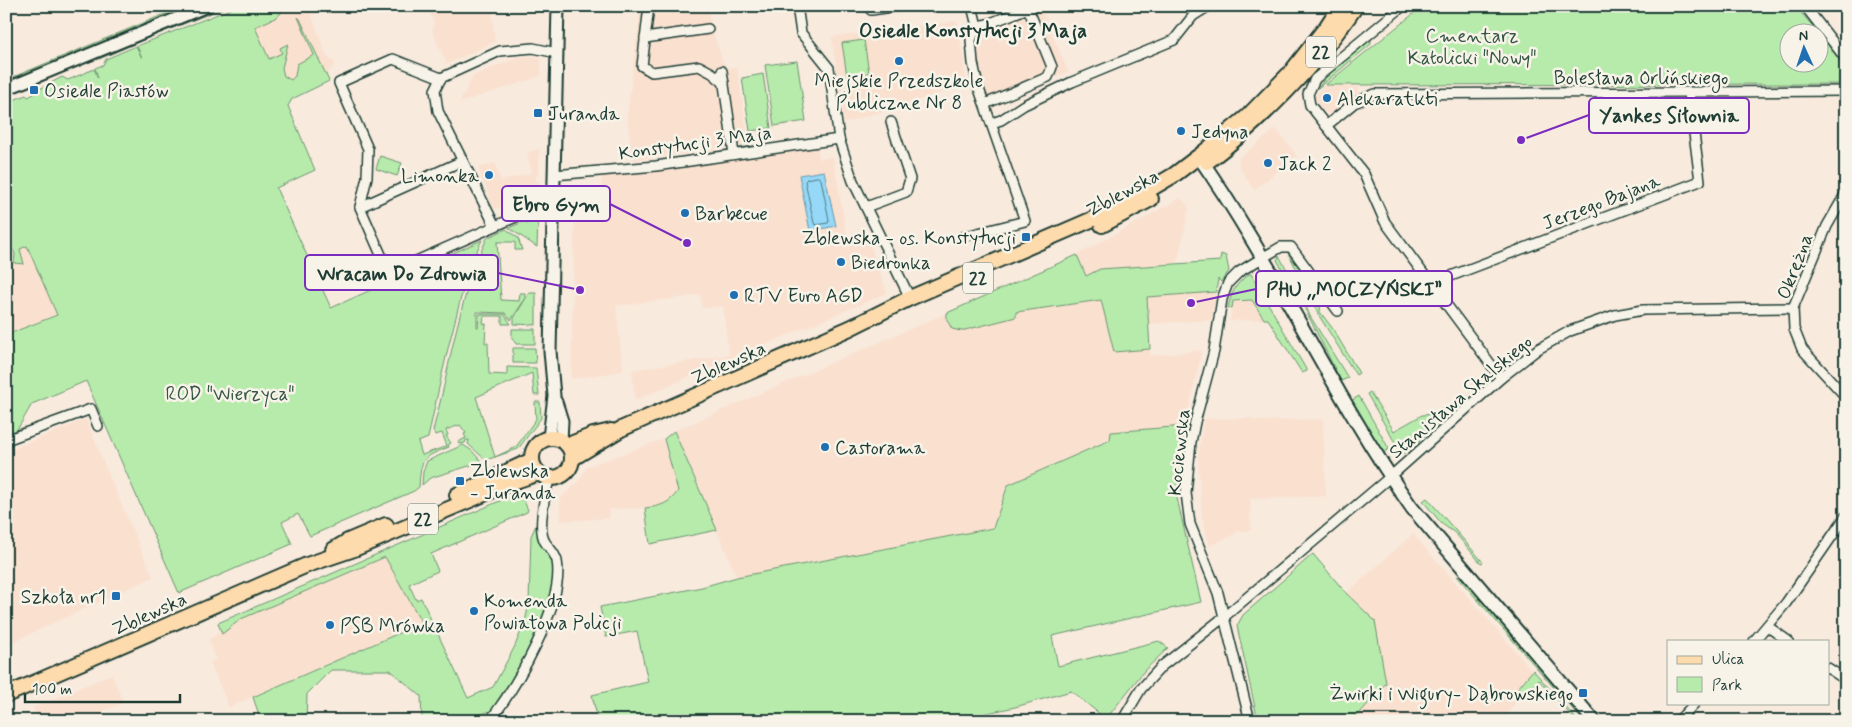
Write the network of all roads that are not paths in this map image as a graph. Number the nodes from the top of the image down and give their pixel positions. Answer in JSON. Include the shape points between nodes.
{"nodes":[{"id":1,"x":207,"y":6,"type":"edge"},
{"id":2,"x":558,"y":6,"type":"edge"},
{"id":3,"x":649,"y":6,"type":"edge"},
{"id":4,"x":797,"y":6,"type":"edge"},
{"id":5,"x":870,"y":6,"type":"edge"},
{"id":6,"x":900,"y":6,"type":"edge"},
{"id":7,"x":972,"y":6,"type":"edge"},
{"id":8,"x":1209,"y":6,"type":"edge"},
{"id":9,"x":1340,"y":6,"type":"edge"},
{"id":10,"x":1356,"y":6,"type":"edge"},
{"id":11,"x":1403,"y":6,"type":"edge"},
{"id":12,"x":1805,"y":6,"type":"edge"},
{"id":13,"x":1031,"y":7,"type":"edge"},
{"id":14,"x":977,"y":26,"type":"junction"},
{"id":15,"x":708,"y":29,"type":"dead end"},
{"id":16,"x":645,"y":38,"type":"junction"},
{"id":17,"x":557,"y":53,"type":"junction"},
{"id":18,"x":1846,"y":59,"type":"edge"},
{"id":19,"x":722,"y":71,"type":"dead end"},
{"id":20,"x":441,"y":78,"type":"junction"},
{"id":21,"x":724,"y":83,"type":"junction"},
{"id":22,"x":6,"y":89,"type":"edge"},
{"id":23,"x":1846,"y":91,"type":"edge"},
{"id":24,"x":1689,"y":93,"type":"junction"},
{"id":25,"x":985,"y":104,"type":"junction"},
{"id":26,"x":891,"y":122,"type":"dead end"},
{"id":27,"x":992,"y":123,"type":"junction"},
{"id":28,"x":1326,"y":126,"type":"junction"},
{"id":29,"x":839,"y":139,"type":"junction"},
{"id":30,"x":734,"y":154,"type":"junction"},
{"id":31,"x":1202,"y":160,"type":"junction"},
{"id":32,"x":462,"y":162,"type":"junction"},
{"id":33,"x":554,"y":175,"type":"junction"},
{"id":34,"x":1846,"y":193,"type":"edge"},
{"id":35,"x":554,"y":207,"type":"junction"},
{"id":36,"x":866,"y":207,"type":"junction"},
{"id":37,"x":360,"y":208,"type":"junction"},
{"id":38,"x":495,"y":226,"type":"junction"},
{"id":39,"x":962,"y":237,"type":"dead end"},
{"id":40,"x":1262,"y":258,"type":"junction"},
{"id":41,"x":1430,"y":284,"type":"junction"},
{"id":42,"x":910,"y":298,"type":"junction"},
{"id":43,"x":1793,"y":308,"type":"junction"},
{"id":44,"x":1338,"y":311,"type":"dead end"},
{"id":45,"x":850,"y":328,"type":"junction"},
{"id":46,"x":1501,"y":378,"type":"junction"},
{"id":47,"x":1846,"y":397,"type":"edge"},
{"id":48,"x":98,"y":426,"type":"dead end"},
{"id":49,"x":6,"y":440,"type":"edge"},
{"id":50,"x":563,"y":445,"type":"junction"},
{"id":51,"x":532,"y":460,"type":"junction"},
{"id":52,"x":544,"y":476,"type":"junction"},
{"id":53,"x":1390,"y":477,"type":"junction"},
{"id":54,"x":1846,"y":516,"type":"edge"},
{"id":55,"x":307,"y":565,"type":"junction"},
{"id":56,"x":1224,"y":617,"type":"junction"},
{"id":57,"x":1767,"y":626,"type":"junction"},
{"id":58,"x":1755,"y":640,"type":"edge"},
{"id":59,"x":1787,"y":640,"type":"edge"},
{"id":60,"x":1830,"y":669,"type":"edge"},
{"id":61,"x":1846,"y":680,"type":"edge"},
{"id":62,"x":6,"y":695,"type":"edge"},
{"id":63,"x":1694,"y":704,"type":"edge"},
{"id":64,"x":490,"y":721,"type":"edge"},
{"id":65,"x":1122,"y":721,"type":"edge"},
{"id":66,"x":1250,"y":721,"type":"edge"},
{"id":67,"x":1594,"y":721,"type":"edge"},
{"id":68,"x":1678,"y":721,"type":"edge"}],
"edges":[{"from":1,"to":22,"type":"street"},
{"from":2,"to":17,"type":"street"},
{"from":3,"to":16,"type":"street"},
{"from":4,"to":29,"type":"street","via":[[801,32],[829,68]]},
{"from":5,"to":6,"type":"street","via":[[871,10]]},
{"from":7,"to":14,"type":"street"},
{"from":8,"to":27,"type":"street","via":[[1193,16],[1174,40],[1072,82]]},
{"from":9,"to":31,"type":"main road","name":"Zblewska","number":"22","via":[[1315,42],[1268,96]]},
{"from":10,"to":31,"type":"main road","name":"Zblewska","number":"22","via":[[1284,94],[1251,126]]},
{"from":11,"to":28,"type":"street","via":[[1315,79],[1308,94],[1310,105]]},
{"from":12,"to":18,"type":"street"},
{"from":13,"to":14,"type":"street"},
{"from":13,"to":25,"type":"street","via":[[1052,67],[1048,77]]},
{"from":14,"to":25,"type":"street","via":[[971,40],[973,64]]},
{"from":15,"to":16,"type":"street"},
{"from":16,"to":21,"type":"street","via":[[642,66],[652,72],[699,66]]},
{"from":17,"to":20,"type":"street","via":[[533,48],[500,51]]},
{"from":17,"to":33,"type":"street"},
{"from":19,"to":21,"type":"street"},
{"from":20,"to":32,"type":"street","via":[[435,90],[438,111]]},
{"from":20,"to":37,"type":"street","via":[[393,59],[339,83],[368,149],[367,178]]},
{"from":21,"to":30,"type":"street"},
{"from":23,"to":24,"type":"street","name":"Bolesława Orlińskiego"},
{"from":24,"to":28,"type":"street","name":"Bolesława Orlińskiego","via":[[1375,94],[1354,103]]},
{"from":24,"to":41,"type":"street","name":"Jerzego Bajana","via":[[1700,181]]},
{"from":25,"to":27,"type":"street"},
{"from":26,"to":36,"type":"street","via":[[910,179],[906,192]]},
{"from":27,"to":39,"type":"street","via":[[1025,220]]},
{"from":28,"to":41,"type":"street","via":[[1364,174],[1385,222]]},
{"from":29,"to":30,"type":"street","name":"Konstytucji 3 Maja"},
{"from":29,"to":36,"type":"street"},
{"from":30,"to":33,"type":"street","name":"Konstytucji 3 Maja","via":[[656,166]]},
{"from":31,"to":40,"type":"main road"},
{"from":31,"to":42,"type":"main road","name":"Zblewska","number":"22","via":[[1100,216]]},
{"from":31,"to":45,"type":"main road","name":"Zblewska","number":"22","via":[[1143,205],[1105,224],[904,310]]},
{"from":32,"to":37,"type":"street"},
{"from":32,"to":38,"type":"street"},
{"from":33,"to":35,"type":"street"},
{"from":34,"to":43,"type":"street","name":"Okrężna","via":[[1826,226]]},
{"from":35,"to":38,"type":"street","via":[[539,208]]},
{"from":35,"to":50,"type":"street","via":[[550,351]]},
{"from":36,"to":42,"type":"street"},
{"from":37,"to":38,"type":"street","via":[[389,273]]},
{"from":40,"to":44,"type":"street","name":"Kociewska","via":[[1284,246],[1291,247]]},
{"from":40,"to":53,"type":"main road"},
{"from":40,"to":56,"type":"street","name":"Kociewska","via":[[1228,283],[1191,442],[1186,493],[1190,524],[1218,593]]},
{"from":41,"to":46,"type":"street"},
{"from":42,"to":45,"type":"main road","name":"Zblewska","number":"22"},
{"from":43,"to":46,"type":"street","name":"Stanisława Skalskiego","via":[[1643,310],[1615,315],[1570,331],[1538,349]]},
{"from":43,"to":47,"type":"street","name":"Okrężna","via":[[1794,329],[1802,349]]},
{"from":45,"to":50,"type":"main road","name":"Zblewska","number":"22","via":[[621,429]]},
{"from":46,"to":53,"type":"street","name":"Stanisława Skalskiego"},
{"from":48,"to":49,"type":"street","via":[[91,409]]},
{"from":50,"to":51,"type":"main road","number":"22","via":[[537,446]]},
{"from":50,"to":52,"type":"main road","number":"22","via":[[568,471],[557,478]]},
{"from":51,"to":52,"type":"main road","via":[[534,467]]},
{"from":51,"to":55,"type":"main road","name":"Zblewska","number":"22","via":[[348,541]]},
{"from":52,"to":55,"type":"main road","name":"Zblewska","number":"22","via":[[515,481],[354,550]]},
{"from":52,"to":64,"type":"street","via":[[541,524],[544,541],[556,557],[556,584],[544,630],[514,686]]},
{"from":53,"to":56,"type":"street","name":"Stanisława Skalskiego"},
{"from":53,"to":67,"type":"main road","via":[[1412,508]]},
{"from":54,"to":57,"type":"street"},
{"from":55,"to":62,"type":"main road","name":"Zblewska","number":"22"},
{"from":56,"to":65,"type":"street","name":"Stanisława Skalskiego","via":[[1162,666],[1141,689]]},
{"from":56,"to":66,"type":"street","name":"Kociewska"},
{"from":57,"to":58,"type":"street"},
{"from":57,"to":59,"type":"street"},
{"from":60,"to":61,"type":"street"},
{"from":63,"to":68,"type":"street"}]}
